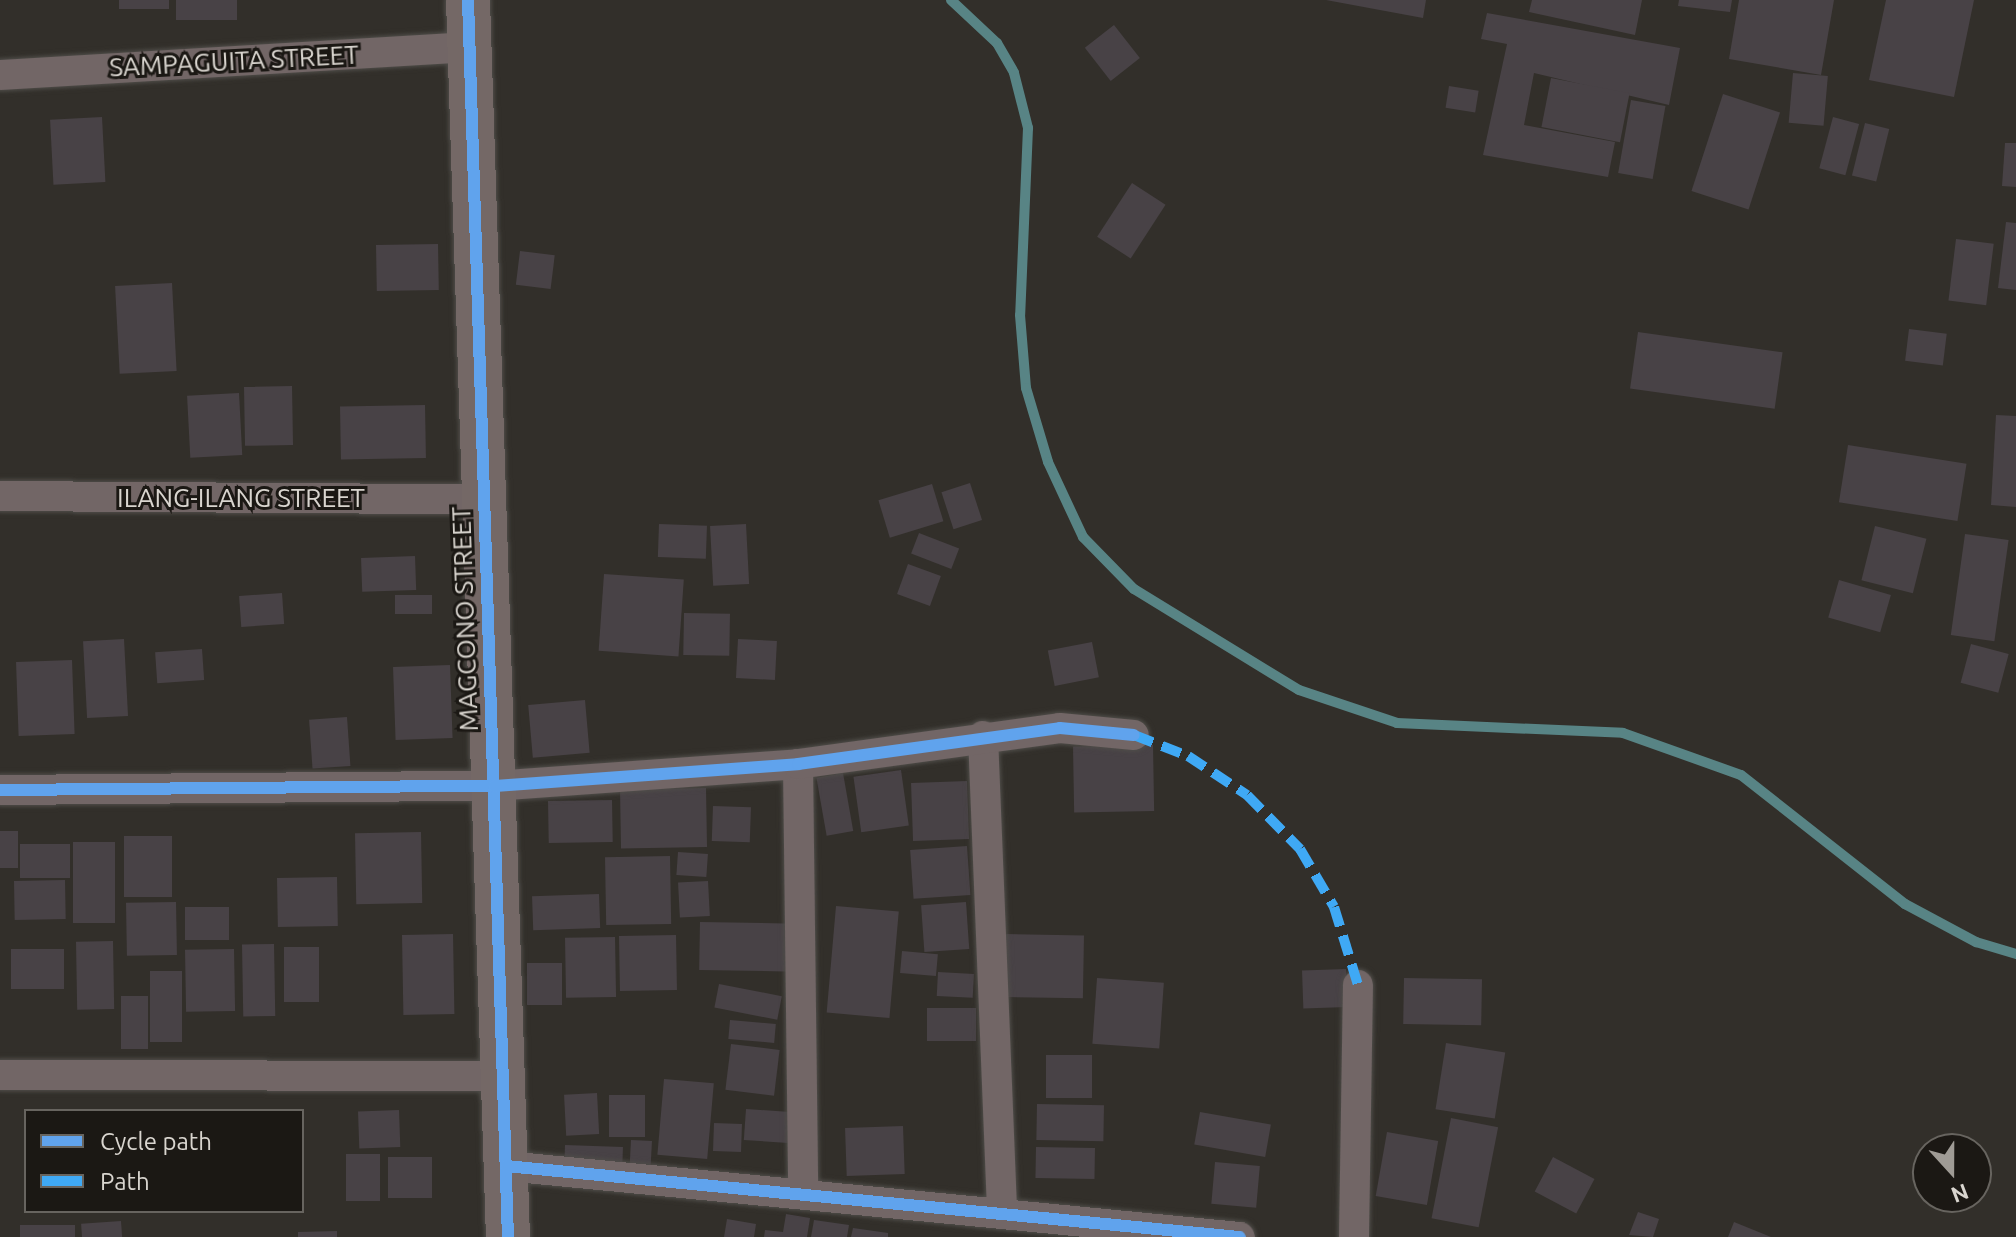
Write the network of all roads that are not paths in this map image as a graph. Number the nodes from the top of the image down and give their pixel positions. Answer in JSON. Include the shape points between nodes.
{"nodes":[{"id":1,"x":468,"y":0,"type":"edge"},
{"id":2,"x":468,"y":47,"type":"junction"},
{"id":3,"x":0,"y":75,"type":"edge"},
{"id":4,"x":0,"y":496,"type":"edge"},
{"id":5,"x":483,"y":499,"type":"junction"},
{"id":6,"x":1134,"y":735,"type":"dead end"},
{"id":7,"x":983,"y":736,"type":"junction"},
{"id":8,"x":798,"y":764,"type":"junction"},
{"id":9,"x":494,"y":786,"type":"junction"},
{"id":10,"x":0,"y":790,"type":"edge"},
{"id":11,"x":1358,"y":985,"type":"dead end"},
{"id":12,"x":0,"y":1075,"type":"edge"},
{"id":13,"x":504,"y":1076,"type":"junction"},
{"id":14,"x":506,"y":1166,"type":"junction"},
{"id":15,"x":803,"y":1191,"type":"junction"},
{"id":16,"x":1002,"y":1212,"type":"junction"},
{"id":17,"x":508,"y":1237,"type":"edge"},
{"id":18,"x":1240,"y":1237,"type":"edge"},
{"id":19,"x":1354,"y":1237,"type":"edge"}],
"edges":[{"from":1,"to":2,"type":"street","name":"MAGCONO STREET"},
{"from":2,"to":3,"type":"street","name":"SAMPAGUITA STREET"},
{"from":2,"to":5,"type":"street","name":"MAGCONO STREET"},
{"from":4,"to":5,"type":"street","name":"ILANG-ILANG STREET"},
{"from":5,"to":9,"type":"street","name":"MAGCONO STREET"},
{"from":6,"to":7,"type":"street","via":[[1060,728]]},
{"from":7,"to":8,"type":"street"},
{"from":7,"to":16,"type":"street"},
{"from":8,"to":9,"type":"street"},
{"from":8,"to":15,"type":"street"},
{"from":9,"to":10,"type":"street"},
{"from":9,"to":13,"type":"street","name":"MAGCONO STREET"},
{"from":11,"to":19,"type":"street"},
{"from":12,"to":13,"type":"street"},
{"from":13,"to":14,"type":"street","name":"MAGCONO STREET"},
{"from":14,"to":15,"type":"street"},
{"from":14,"to":17,"type":"street","name":"MAGCONO STREET"},
{"from":15,"to":16,"type":"street"},
{"from":16,"to":18,"type":"street"}]}
